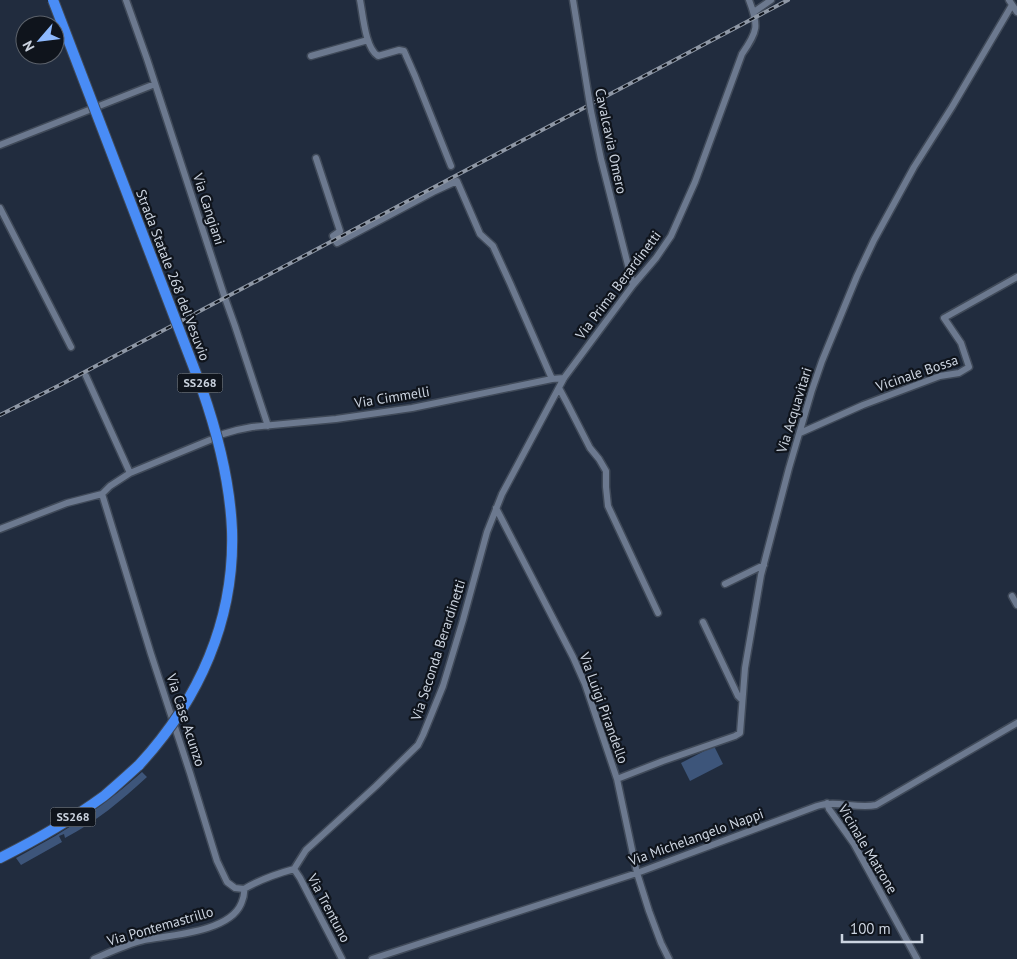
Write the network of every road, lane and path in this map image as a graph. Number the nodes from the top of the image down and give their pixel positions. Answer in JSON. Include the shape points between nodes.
{"nodes":[{"id":1,"x":53,"y":0,"type":"edge"},
{"id":2,"x":126,"y":0,"type":"edge"},
{"id":3,"x":360,"y":0,"type":"edge"},
{"id":4,"x":573,"y":0,"type":"edge"},
{"id":5,"x":749,"y":0,"type":"edge"},
{"id":6,"x":771,"y":0,"type":"edge"},
{"id":7,"x":1010,"y":3,"type":"edge"},
{"id":8,"x":754,"y":12,"type":"junction"},
{"id":9,"x":1017,"y":12,"type":"edge"},
{"id":10,"x":368,"y":40,"type":"junction"},
{"id":11,"x":311,"y":56,"type":"dead end"},
{"id":12,"x":155,"y":84,"type":"junction"},
{"id":13,"x":0,"y":146,"type":"edge"},
{"id":14,"x":316,"y":158,"type":"dead end"},
{"id":15,"x":451,"y":166,"type":"dead end"},
{"id":16,"x":0,"y":208,"type":"edge"},
{"id":17,"x":1017,"y":277,"type":"edge"},
{"id":18,"x":633,"y":285,"type":"junction"},
{"id":19,"x":71,"y":347,"type":"dead end"},
{"id":20,"x":86,"y":376,"type":"dead end"},
{"id":21,"x":564,"y":378,"type":"junction"},
{"id":22,"x":552,"y":379,"type":"junction"},
{"id":23,"x":559,"y":388,"type":"junction"},
{"id":24,"x":268,"y":426,"type":"junction"},
{"id":25,"x":800,"y":433,"type":"junction"},
{"id":26,"x":223,"y":434,"type":"dead end"},
{"id":27,"x":210,"y":440,"type":"dead end"},
{"id":28,"x":130,"y":473,"type":"junction"},
{"id":29,"x":102,"y":494,"type":"junction"},
{"id":30,"x":496,"y":508,"type":"junction"},
{"id":31,"x":0,"y":530,"type":"edge"},
{"id":32,"x":764,"y":565,"type":"junction"},
{"id":33,"x":725,"y":584,"type":"dead end"},
{"id":34,"x":1012,"y":596,"type":"dead end"},
{"id":35,"x":1017,"y":605,"type":"edge"},
{"id":36,"x":658,"y":613,"type":"dead end"},
{"id":37,"x":703,"y":622,"type":"dead end"},
{"id":38,"x":742,"y":700,"type":"junction"},
{"id":39,"x":1017,"y":723,"type":"edge"},
{"id":40,"x":617,"y":779,"type":"junction"},
{"id":41,"x":828,"y":804,"type":"junction"},
{"id":42,"x":0,"y":858,"type":"edge"},
{"id":43,"x":294,"y":869,"type":"junction"},
{"id":44,"x":637,"y":872,"type":"junction"},
{"id":45,"x":244,"y":889,"type":"junction"},
{"id":46,"x":94,"y":959,"type":"edge"},
{"id":47,"x":342,"y":959,"type":"edge"},
{"id":48,"x":372,"y":959,"type":"edge"},
{"id":49,"x":669,"y":959,"type":"edge"},
{"id":50,"x":917,"y":959,"type":"edge"}],
"edges":[{"from":1,"to":42,"type":"highway","name":"Strada Statale 268 del Vesuvio","number":"SS268","bridge":true,"via":[[202,390],[228,491],[231,565],[215,641],[190,698],[166,733],[139,765],[105,795],[44,835]]},
{"from":2,"to":12,"type":"street","name":"Via Cangiani"},
{"from":3,"to":10,"type":"street"},
{"from":4,"to":18,"type":"street","name":"Cavalcavia Omero","bridge":true,"via":[[600,159]]},
{"from":5,"to":8,"type":"street","name":"Via Prima Berardinetti"},
{"from":6,"to":8,"type":"street"},
{"from":7,"to":9,"type":"street","name":"Via Acquavitari"},
{"from":7,"to":25,"type":"street","name":"Via Acquavitari","via":[[874,240],[822,361]]},
{"from":8,"to":18,"type":"street","name":"Via Prima Berardinetti","via":[[755,32],[742,54],[681,215],[656,258]]},
{"from":10,"to":11,"type":"street"},
{"from":10,"to":15,"type":"street","via":[[373,53],[378,56],[404,51]]},
{"from":12,"to":13,"type":"street"},
{"from":12,"to":24,"type":"street","name":"Via Cangiani"},
{"from":14,"to":22,"type":"street","via":[[340,232],[333,236],[337,243],[457,181],[480,234],[492,246],[510,282]]},
{"from":16,"to":19,"type":"street"},
{"from":17,"to":25,"type":"street","name":"Vicinale Bossa","via":[[944,318],[961,343],[969,367],[863,405]]},
{"from":18,"to":21,"type":"street","name":"Via Prima Berardinetti"},
{"from":20,"to":28,"type":"street"},
{"from":21,"to":22,"type":"street","name":"Via Cimmelli"},
{"from":21,"to":23,"type":"street","name":"Via Prima Berardinetti"},
{"from":22,"to":24,"type":"street","name":"Via Cimmelli","via":[[412,408]]},
{"from":23,"to":30,"type":"street","name":"Via Prima Berardinetti"},
{"from":23,"to":36,"type":"street","via":[[590,448],[606,471],[608,506]]},
{"from":24,"to":26,"type":"street","name":"Via Cimmelli"},
{"from":25,"to":32,"type":"street","name":"Via Acquavitari"},
{"from":27,"to":28,"type":"street"},
{"from":28,"to":29,"type":"street"},
{"from":29,"to":31,"type":"street","via":[[67,503]]},
{"from":29,"to":45,"type":"street","name":"Via Case Acunzo","via":[[217,862],[227,882],[235,888]]},
{"from":30,"to":40,"type":"street","name":"Via Luigi Pirandello","via":[[573,657]]},
{"from":30,"to":43,"type":"street","name":"Via Seconda Berardinetti","via":[[443,686],[418,745],[306,850]]},
{"from":32,"to":33,"type":"street"},
{"from":32,"to":38,"type":"street","name":"Via Acquavitari"},
{"from":34,"to":35,"type":"street"},
{"from":37,"to":38,"type":"street"},
{"from":38,"to":40,"type":"street","name":"Via Acquavitari","via":[[741,729],[736,736]]},
{"from":39,"to":41,"type":"street","name":"Via Michelangelo Nappi","via":[[881,803],[864,806]]},
{"from":40,"to":44,"type":"street","name":"Via Luigi Pirandello"},
{"from":41,"to":44,"type":"street","name":"Via Michelangelo Nappi"},
{"from":41,"to":50,"type":"street","name":"Vicinale Matrone","via":[[854,844]]},
{"from":43,"to":45,"type":"street"},
{"from":43,"to":47,"type":"street","name":"Via Trentuno"},
{"from":44,"to":48,"type":"street","name":"Via Michelangelo Nappi"},
{"from":44,"to":49,"type":"street","name":"Via Luigi Pirandello"},
{"from":45,"to":46,"type":"street","name":"Via Pontemastrillo","via":[[239,910],[216,925],[129,944]]}]}
